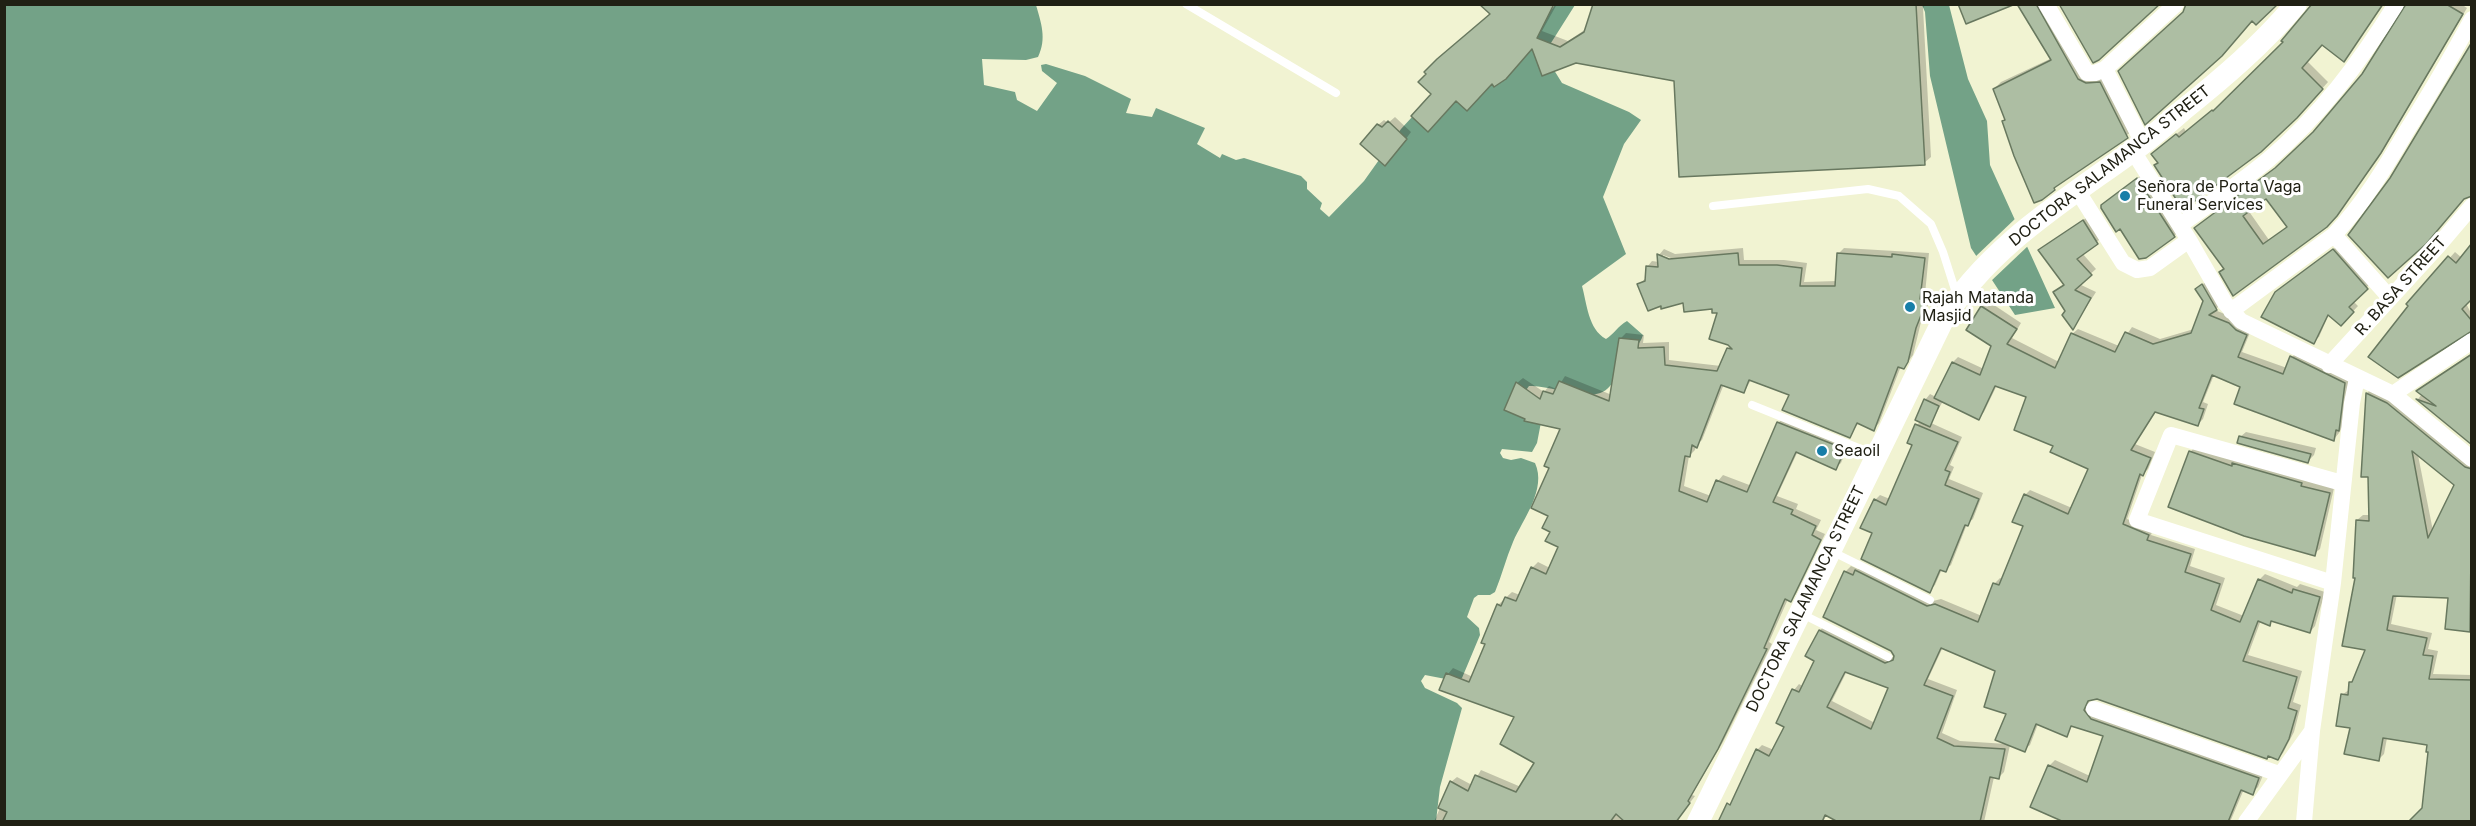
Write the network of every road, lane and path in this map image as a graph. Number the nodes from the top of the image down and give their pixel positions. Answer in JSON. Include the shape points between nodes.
{"nodes":[{"id":1,"x":1186,"y":4,"type":"edge"},
{"id":2,"x":2046,"y":4,"type":"edge"},
{"id":3,"x":2176,"y":4,"type":"edge"},
{"id":4,"x":2296,"y":4,"type":"edge"},
{"id":5,"x":2396,"y":4,"type":"edge"},
{"id":6,"x":2472,"y":19,"type":"edge"},
{"id":7,"x":2105,"y":69,"type":"junction"},
{"id":8,"x":1336,"y":93,"type":"dead end"},
{"id":9,"x":2138,"y":147,"type":"junction"},
{"id":10,"x":2077,"y":190,"type":"junction"},
{"id":11,"x":1713,"y":206,"type":"dead end"},
{"id":12,"x":2472,"y":206,"type":"edge"},
{"id":13,"x":2184,"y":232,"type":"junction"},
{"id":14,"x":2334,"y":235,"type":"junction"},
{"id":15,"x":1958,"y":297,"type":"junction"},
{"id":16,"x":2390,"y":298,"type":"junction"},
{"id":17,"x":2231,"y":311,"type":"junction"},
{"id":18,"x":2472,"y":341,"type":"edge"},
{"id":19,"x":2329,"y":365,"type":"junction"},
{"id":20,"x":2357,"y":378,"type":"junction"},
{"id":21,"x":2393,"y":394,"type":"junction"},
{"id":22,"x":1752,"y":405,"type":"dead end"},
{"id":23,"x":1876,"y":455,"type":"junction"},
{"id":24,"x":2472,"y":459,"type":"edge"},
{"id":25,"x":2342,"y":483,"type":"junction"},
{"id":26,"x":1830,"y":550,"type":"junction"},
{"id":27,"x":2333,"y":583,"type":"junction"},
{"id":28,"x":1930,"y":600,"type":"dead end"},
{"id":29,"x":1799,"y":613,"type":"junction"},
{"id":30,"x":1888,"y":657,"type":"dead end"},
{"id":31,"x":2094,"y":709,"type":"dead end"},
{"id":32,"x":2312,"y":730,"type":"junction"},
{"id":33,"x":2279,"y":774,"type":"junction"},
{"id":34,"x":1698,"y":817,"type":"edge"},
{"id":35,"x":2246,"y":822,"type":"edge"},
{"id":36,"x":2304,"y":822,"type":"edge"}],
"edges":[{"from":1,"to":8,"type":"lane"},
{"from":2,"to":7,"type":"street","via":[[2087,73]]},
{"from":3,"to":7,"type":"street"},
{"from":4,"to":9,"type":"main road","name":"DOCTORA SALAMANCA STREET","via":[[2230,72]]},
{"from":5,"to":13,"type":"street","via":[[2362,58],[2302,128]]},
{"from":6,"to":14,"type":"street","via":[[2389,161]]},
{"from":7,"to":9,"type":"street"},
{"from":9,"to":10,"type":"main road","name":"DOCTORA SALAMANCA STREET"},
{"from":9,"to":13,"type":"street"},
{"from":10,"to":13,"type":"street","via":[[2123,263],[2137,270],[2150,268]]},
{"from":10,"to":15,"type":"main road","name":"DOCTORA SALAMANCA STREET","via":[[2035,220]]},
{"from":11,"to":15,"type":"lane","via":[[1868,189],[1899,196],[1930,224]]},
{"from":12,"to":16,"type":"street","name":"R. BASA STREET"},
{"from":13,"to":17,"type":"street"},
{"from":14,"to":16,"type":"street"},
{"from":14,"to":17,"type":"street"},
{"from":15,"to":23,"type":"main road","name":"DOCTORA SALAMANCA STREET"},
{"from":16,"to":19,"type":"street","name":"R. BASA STREET"},
{"from":17,"to":19,"type":"street","via":[[2253,328]]},
{"from":18,"to":21,"type":"street"},
{"from":19,"to":20,"type":"street"},
{"from":20,"to":21,"type":"street"},
{"from":20,"to":25,"type":"street"},
{"from":21,"to":24,"type":"street"},
{"from":22,"to":23,"type":"lane"},
{"from":23,"to":26,"type":"main road","name":"DOCTORA SALAMANCA STREET"},
{"from":25,"to":27,"type":"street"},
{"from":25,"to":27,"type":"street","via":[[2171,435],[2137,520]]},
{"from":26,"to":28,"type":"lane"},
{"from":26,"to":29,"type":"main road","name":"DOCTORA SALAMANCA STREET"},
{"from":27,"to":32,"type":"street"},
{"from":29,"to":30,"type":"lane"},
{"from":29,"to":34,"type":"main road","name":"DOCTORA SALAMANCA STREET"},
{"from":31,"to":33,"type":"street"},
{"from":32,"to":33,"type":"street"},
{"from":32,"to":36,"type":"street"},
{"from":33,"to":35,"type":"street"}]}
